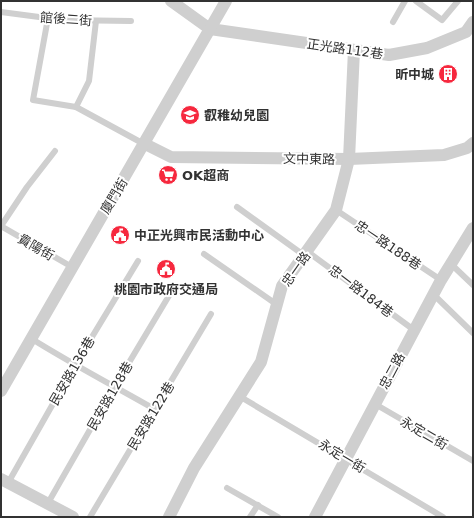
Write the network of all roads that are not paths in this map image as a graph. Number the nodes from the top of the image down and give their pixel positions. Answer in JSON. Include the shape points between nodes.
{"nodes":[{"id":1,"x":171,"y":1,"type":"edge"},
{"id":2,"x":226,"y":1,"type":"edge"},
{"id":3,"x":406,"y":1,"type":"edge"},
{"id":4,"x":416,"y":1,"type":"edge"},
{"id":5,"x":458,"y":1,"type":"edge"},
{"id":6,"x":1,"y":12,"type":"edge"},
{"id":7,"x":48,"y":18,"type":"junction"},
{"id":8,"x":96,"y":21,"type":"junction"},
{"id":9,"x":131,"y":21,"type":"dead end"},
{"id":10,"x":393,"y":22,"type":"dead end"},
{"id":11,"x":473,"y":22,"type":"edge"},
{"id":12,"x":210,"y":29,"type":"junction"},
{"id":13,"x":354,"y":50,"type":"junction"},
{"id":14,"x":76,"y":107,"type":"junction"},
{"id":15,"x":145,"y":144,"type":"junction"},
{"id":16,"x":471,"y":149,"type":"edge"},
{"id":17,"x":54,"y":151,"type":"dead end"},
{"id":18,"x":349,"y":159,"type":"junction"},
{"id":19,"x":237,"y":207,"type":"dead end"},
{"id":20,"x":336,"y":210,"type":"junction"},
{"id":21,"x":1,"y":226,"type":"edge"},
{"id":22,"x":473,"y":228,"type":"edge"},
{"id":23,"x":204,"y":254,"type":"dead end"},
{"id":24,"x":306,"y":254,"type":"junction"},
{"id":25,"x":138,"y":261,"type":"dead end"},
{"id":26,"x":450,"y":264,"type":"junction"},
{"id":27,"x":72,"y":267,"type":"junction"},
{"id":28,"x":441,"y":280,"type":"junction"},
{"id":29,"x":473,"y":285,"type":"edge"},
{"id":30,"x":173,"y":289,"type":"dead end"},
{"id":31,"x":433,"y":294,"type":"junction"},
{"id":32,"x":276,"y":304,"type":"junction"},
{"id":33,"x":211,"y":314,"type":"dead end"},
{"id":34,"x":414,"y":330,"type":"junction"},
{"id":35,"x":473,"y":332,"type":"edge"},
{"id":36,"x":32,"y":339,"type":"junction"},
{"id":37,"x":75,"y":365,"type":"junction"},
{"id":38,"x":115,"y":386,"type":"junction"},
{"id":39,"x":1,"y":391,"type":"edge"},
{"id":40,"x":239,"y":396,"type":"junction"},
{"id":41,"x":375,"y":404,"type":"junction"},
{"id":42,"x":156,"y":410,"type":"junction"},
{"id":43,"x":346,"y":458,"type":"junction"},
{"id":44,"x":473,"y":461,"type":"edge"},
{"id":45,"x":5,"y":481,"type":"edge"},
{"id":46,"x":227,"y":488,"type":"dead end"},
{"id":47,"x":48,"y":503,"type":"junction"},
{"id":48,"x":258,"y":505,"type":"junction"},
{"id":49,"x":73,"y":517,"type":"edge"},
{"id":50,"x":90,"y":517,"type":"edge"},
{"id":51,"x":169,"y":517,"type":"edge"},
{"id":52,"x":250,"y":517,"type":"edge"},
{"id":53,"x":278,"y":517,"type":"edge"},
{"id":54,"x":315,"y":517,"type":"edge"},
{"id":55,"x":443,"y":517,"type":"edge"}],
"edges":[{"from":1,"to":12,"type":"street"},
{"from":2,"to":12,"type":"street","name":"廈門街"},
{"from":3,"to":10,"type":"lane"},
{"from":4,"to":5,"type":"lane","via":[[442,20]]},
{"from":6,"to":7,"type":"lane","name":"館後二街"},
{"from":7,"to":8,"type":"lane","name":"館後二街"},
{"from":7,"to":14,"type":"lane","via":[[33,100]]},
{"from":8,"to":9,"type":"lane","name":"館後二街"},
{"from":8,"to":14,"type":"lane","via":[[89,81]]},
{"from":11,"to":13,"type":"street","name":"正光路112巷","via":[[466,32],[427,48],[389,56]]},
{"from":12,"to":13,"type":"street","name":"正光路112巷"},
{"from":12,"to":15,"type":"street","name":"廈門街"},
{"from":13,"to":18,"type":"street","name":"忠一路"},
{"from":14,"to":15,"type":"lane"},
{"from":15,"to":18,"type":"street","name":"文中東路","via":[[171,157]]},
{"from":15,"to":27,"type":"street","name":"廈門街"},
{"from":16,"to":18,"type":"street","name":"文中東路","via":[[444,156]]},
{"from":17,"to":21,"type":"lane","via":[[26,187]]},
{"from":18,"to":20,"type":"street","name":"忠一路"},
{"from":19,"to":24,"type":"lane","name":"忠一路184巷"},
{"from":20,"to":24,"type":"street","name":"忠一路"},
{"from":20,"to":28,"type":"lane","name":"忠一路188巷"},
{"from":21,"to":27,"type":"lane","name":"貴陽街"},
{"from":22,"to":26,"type":"street","name":"忠二路"},
{"from":23,"to":32,"type":"lane"},
{"from":24,"to":32,"type":"street","name":"忠一路","via":[[282,286]]},
{"from":24,"to":34,"type":"lane","name":"忠一路184巷"},
{"from":25,"to":37,"type":"lane","name":"民安路136巷"},
{"from":26,"to":28,"type":"street","name":"忠二路"},
{"from":26,"to":29,"type":"lane"},
{"from":27,"to":36,"type":"street","name":"廈門街"},
{"from":28,"to":31,"type":"street","name":"忠二路"},
{"from":30,"to":38,"type":"lane","name":"民安路128巷"},
{"from":31,"to":34,"type":"street","name":"忠二路"},
{"from":31,"to":35,"type":"lane"},
{"from":32,"to":40,"type":"street","name":"忠一路","via":[[261,362]]},
{"from":33,"to":42,"type":"lane","name":"民安路122巷"},
{"from":34,"to":41,"type":"street","name":"忠二路"},
{"from":36,"to":37,"type":"lane"},
{"from":36,"to":39,"type":"street","name":"廈門街"},
{"from":37,"to":38,"type":"lane"},
{"from":37,"to":45,"type":"lane","name":"民安路136巷"},
{"from":38,"to":42,"type":"lane"},
{"from":38,"to":47,"type":"lane","name":"民安路128巷"},
{"from":40,"to":43,"type":"lane","name":"永定一街"},
{"from":40,"to":51,"type":"street","name":"忠一路","via":[[194,468]]},
{"from":41,"to":43,"type":"street","name":"忠二路"},
{"from":41,"to":44,"type":"lane","name":"永定二街"},
{"from":42,"to":50,"type":"lane","name":"民安路122巷"},
{"from":43,"to":54,"type":"street","name":"忠二路"},
{"from":43,"to":55,"type":"lane","name":"永定一街"},
{"from":45,"to":47,"type":"street"},
{"from":46,"to":48,"type":"lane"},
{"from":47,"to":49,"type":"street"},
{"from":48,"to":52,"type":"lane"},
{"from":48,"to":53,"type":"lane"}]}
